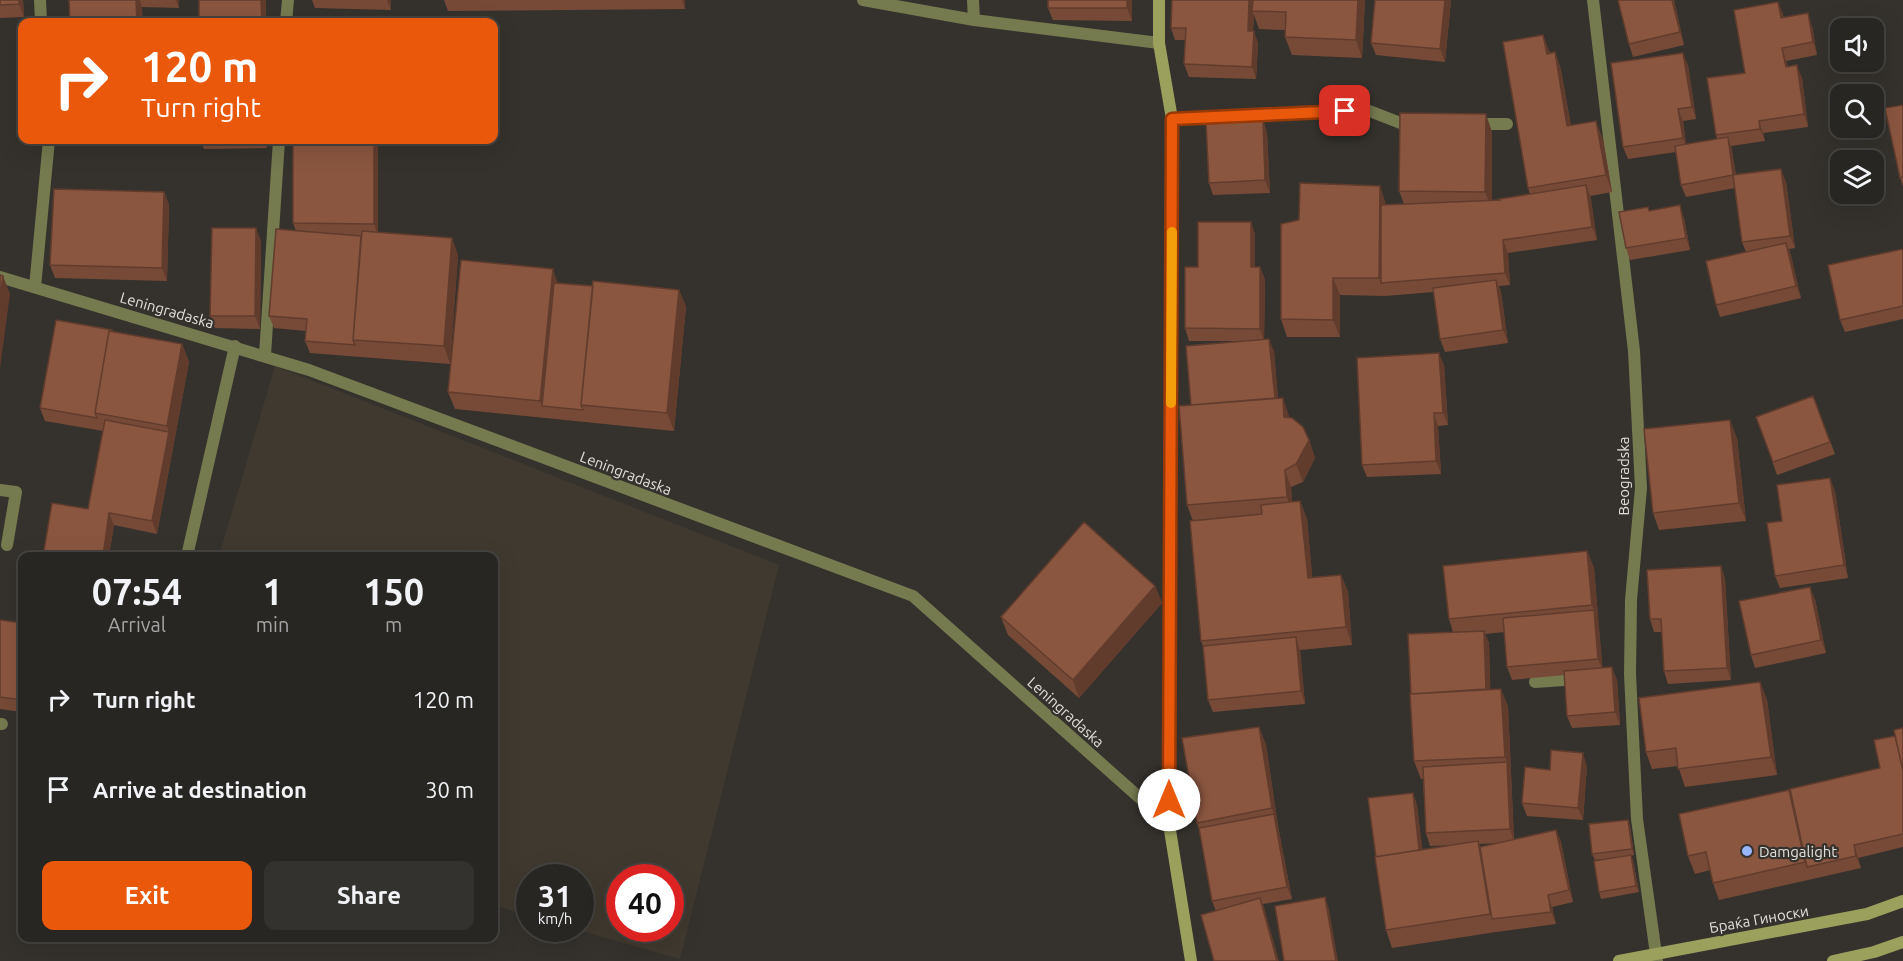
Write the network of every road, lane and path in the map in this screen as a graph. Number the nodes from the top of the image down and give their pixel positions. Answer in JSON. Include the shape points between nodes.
{"nodes":[{"id":1,"x":40,"y":0,"type":"edge"},
{"id":2,"x":288,"y":0,"type":"edge"},
{"id":3,"x":863,"y":0,"type":"edge"},
{"id":4,"x":974,"y":0,"type":"edge"},
{"id":5,"x":1159,"y":0,"type":"edge"},
{"id":6,"x":1593,"y":0,"type":"edge"},
{"id":7,"x":41,"y":18,"type":"edge"},
{"id":8,"x":286,"y":18,"type":"edge"},
{"id":9,"x":975,"y":20,"type":"junction"},
{"id":10,"x":1159,"y":43,"type":"junction"},
{"id":11,"x":1172,"y":119,"type":"junction"},
{"id":12,"x":1426,"y":124,"type":"edge"},
{"id":13,"x":1461,"y":124,"type":"edge"},
{"id":14,"x":1507,"y":124,"type":"dead end"},
{"id":15,"x":49,"y":144,"type":"edge"},
{"id":16,"x":279,"y":144,"type":"edge"},
{"id":17,"x":0,"y":277,"type":"edge"},
{"id":18,"x":35,"y":287,"type":"junction"},
{"id":19,"x":235,"y":346,"type":"junction"},
{"id":20,"x":265,"y":355,"type":"junction"},
{"id":21,"x":0,"y":490,"type":"edge"},
{"id":22,"x":7,"y":545,"type":"dead end"},
{"id":23,"x":188,"y":552,"type":"edge"},
{"id":24,"x":1595,"y":677,"type":"edge"},
{"id":25,"x":1535,"y":682,"type":"edge"},
{"id":26,"x":1169,"y":824,"type":"junction"},
{"id":27,"x":1903,"y":901,"type":"edge"},
{"id":28,"x":1903,"y":942,"type":"edge"},
{"id":29,"x":1657,"y":957,"type":"edge"},
{"id":30,"x":1876,"y":957,"type":"edge"},
{"id":31,"x":1191,"y":961,"type":"edge"},
{"id":32,"x":1619,"y":961,"type":"edge"},
{"id":33,"x":1833,"y":961,"type":"edge"}],
"edges":[{"from":1,"to":7,"type":"street"},
{"from":2,"to":8,"type":"street"},
{"from":3,"to":9,"type":"street"},
{"from":4,"to":9,"type":"street"},
{"from":5,"to":10,"type":"street"},
{"from":6,"to":29,"type":"street","name":"Beogradska","via":[[1634,351],[1641,488],[1624,675],[1637,819]]},
{"from":9,"to":10,"type":"street"},
{"from":10,"to":11,"type":"street"},
{"from":11,"to":12,"type":"street","via":[[1367,110],[1403,124]]},
{"from":11,"to":26,"type":"street"},
{"from":13,"to":14,"type":"street"},
{"from":15,"to":18,"type":"street"},
{"from":16,"to":20,"type":"street"},
{"from":17,"to":18,"type":"street","name":"Leningradaska"},
{"from":18,"to":19,"type":"street","name":"Leningradaska"},
{"from":19,"to":20,"type":"street","name":"Leningradaska"},
{"from":19,"to":23,"type":"street"},
{"from":20,"to":26,"type":"street","name":"Leningradaska","via":[[913,596]]},
{"from":21,"to":22,"type":"street","via":[[16,492]]},
{"from":24,"to":25,"type":"street"},
{"from":26,"to":31,"type":"street"},
{"from":27,"to":29,"type":"street","name":"Браќа Гиноски","via":[[1867,914]]},
{"from":28,"to":30,"type":"street"},
{"from":29,"to":32,"type":"street","name":"Браќа Гиноски"},
{"from":30,"to":33,"type":"street"}]}
